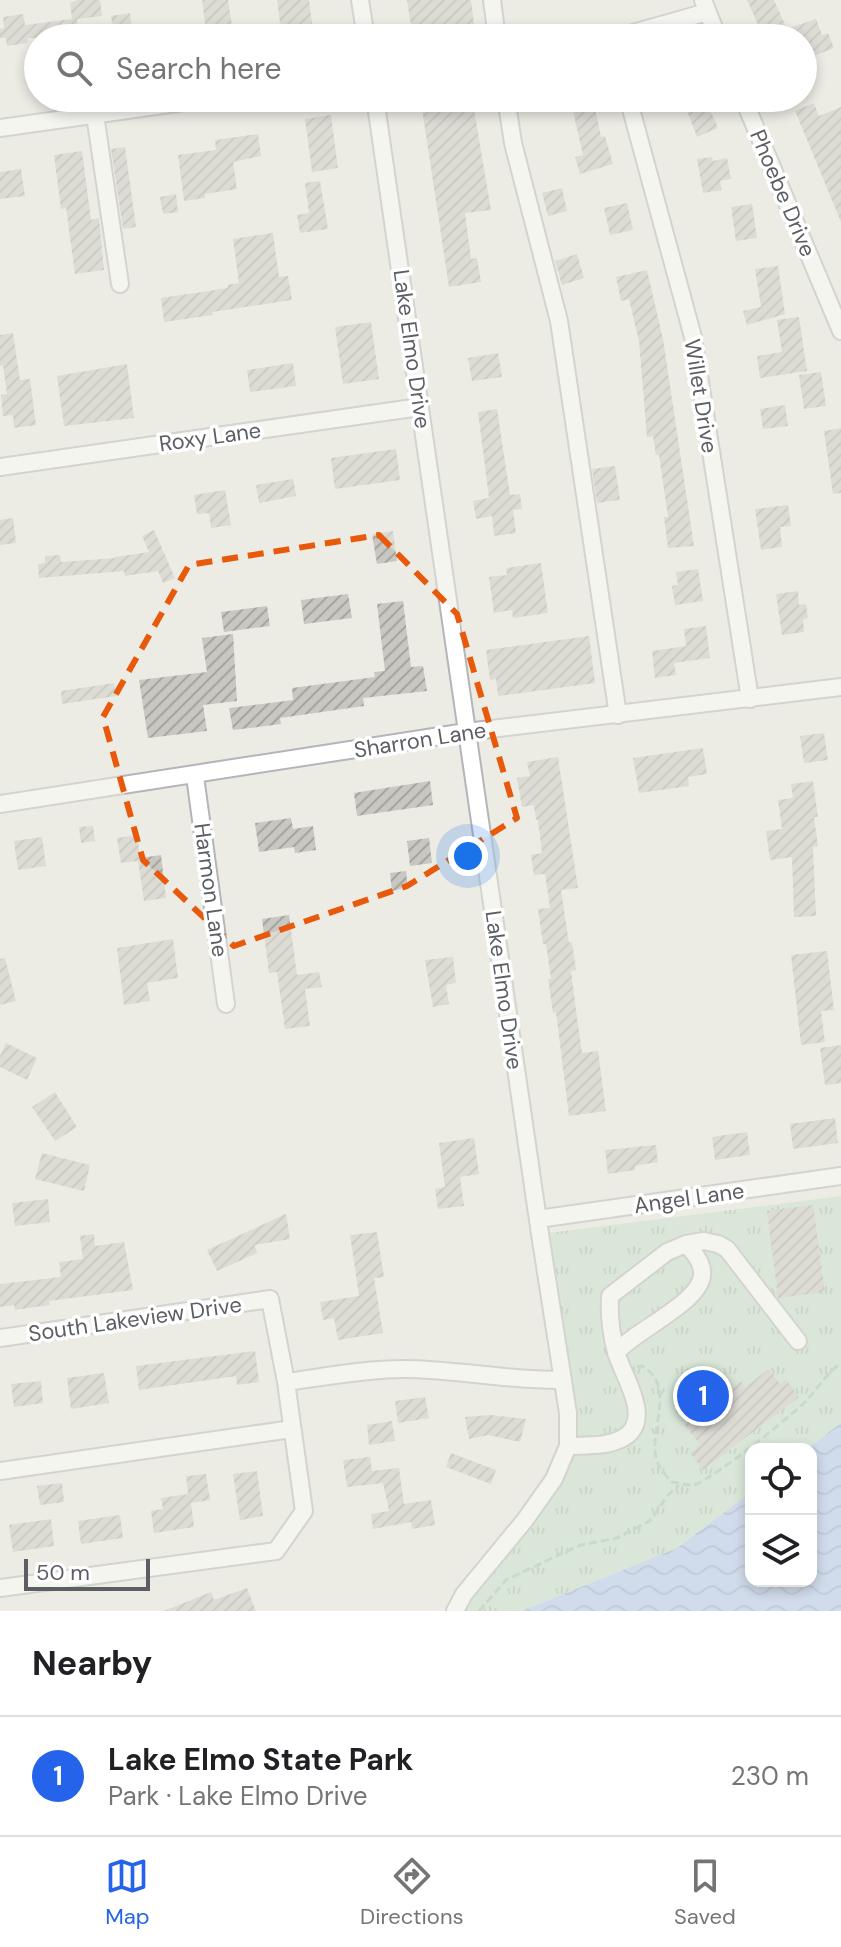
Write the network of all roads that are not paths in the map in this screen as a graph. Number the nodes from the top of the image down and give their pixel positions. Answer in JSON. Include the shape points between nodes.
{"nodes":[{"id":1,"x":360,"y":0,"type":"edge"},
{"id":2,"x":492,"y":0,"type":"edge"},
{"id":3,"x":705,"y":6,"type":"edge"},
{"id":4,"x":364,"y":24,"type":"edge"},
{"id":5,"x":495,"y":24,"type":"edge"},
{"id":6,"x":654,"y":24,"type":"edge"},
{"id":7,"x":116,"y":112,"type":"edge"},
{"id":8,"x":377,"y":112,"type":"edge"},
{"id":9,"x":508,"y":112,"type":"edge"},
{"id":10,"x":632,"y":112,"type":"edge"},
{"id":11,"x":749,"y":112,"type":"edge"},
{"id":12,"x":95,"y":115,"type":"junction"},
{"id":13,"x":0,"y":128,"type":"edge"},
{"id":14,"x":120,"y":284,"type":"dead end"},
{"id":15,"x":841,"y":331,"type":"edge"},
{"id":16,"x":420,"y":407,"type":"junction"},
{"id":17,"x":0,"y":467,"type":"edge"},
{"id":18,"x":841,"y":687,"type":"edge"},
{"id":19,"x":750,"y":699,"type":"junction"},
{"id":20,"x":618,"y":715,"type":"junction"},
{"id":21,"x":466,"y":732,"type":"junction"},
{"id":22,"x":195,"y":776,"type":"junction"},
{"id":23,"x":0,"y":804,"type":"edge"},
{"id":24,"x":226,"y":1004,"type":"dead end"},
{"id":25,"x":841,"y":1176,"type":"edge"},
{"id":26,"x":538,"y":1219,"type":"junction"},
{"id":27,"x":686,"y":1244,"type":"junction"},
{"id":28,"x":0,"y":1338,"type":"edge"},
{"id":29,"x":798,"y":1341,"type":"dead end"},
{"id":30,"x":616,"y":1353,"type":"junction"},
{"id":31,"x":563,"y":1380,"type":"junction"},
{"id":32,"x":286,"y":1382,"type":"junction"},
{"id":33,"x":292,"y":1429,"type":"junction"},
{"id":34,"x":568,"y":1446,"type":"junction"},
{"id":35,"x":0,"y":1471,"type":"edge"},
{"id":36,"x":0,"y":1588,"type":"edge"},
{"id":37,"x":455,"y":1611,"type":"edge"}],
"edges":[{"from":1,"to":4,"type":"street"},
{"from":2,"to":5,"type":"street"},
{"from":3,"to":6,"type":"street"},
{"from":7,"to":12,"type":"street"},
{"from":8,"to":16,"type":"street","name":"Lake Elmo Drive"},
{"from":9,"to":20,"type":"street","via":[[559,321]]},
{"from":10,"to":19,"type":"street","name":"Willet Drive","via":[[693,337]]},
{"from":11,"to":15,"type":"street","name":"Phoebe Drive"},
{"from":12,"to":13,"type":"street"},
{"from":12,"to":14,"type":"street"},
{"from":16,"to":17,"type":"street","name":"Roxy Lane"},
{"from":16,"to":21,"type":"street","name":"Lake Elmo Drive"},
{"from":18,"to":19,"type":"street","name":"Sharron Lane"},
{"from":19,"to":20,"type":"street","name":"Sharron Lane"},
{"from":20,"to":21,"type":"street","name":"Sharron Lane"},
{"from":21,"to":22,"type":"street","name":"Sharron Lane"},
{"from":21,"to":26,"type":"street","name":"Lake Elmo Drive"},
{"from":22,"to":23,"type":"street","name":"Sharron Lane"},
{"from":22,"to":24,"type":"street","name":"Harmon Lane"},
{"from":25,"to":26,"type":"street","name":"Angel Lane"},
{"from":26,"to":31,"type":"street","name":"Lake Elmo Drive"},
{"from":27,"to":29,"type":"street","via":[[704,1241],[727,1249]]},
{"from":27,"to":30,"type":"street","via":[[667,1252],[610,1296]]},
{"from":27,"to":30,"type":"street","via":[[703,1274],[694,1294]]},
{"from":28,"to":32,"type":"street","name":"South Lakeview Drive","via":[[270,1299]]},
{"from":30,"to":34,"type":"street","via":[[635,1398],[633,1431],[604,1444]]},
{"from":31,"to":32,"type":"street","via":[[400,1369]]},
{"from":31,"to":34,"type":"street","name":"Lake Elmo Drive"},
{"from":32,"to":33,"type":"street"},
{"from":33,"to":35,"type":"street"},
{"from":33,"to":36,"type":"street","via":[[304,1511],[276,1551]]},
{"from":34,"to":37,"type":"street","name":"Lake Elmo Drive","via":[[554,1479]]}]}
